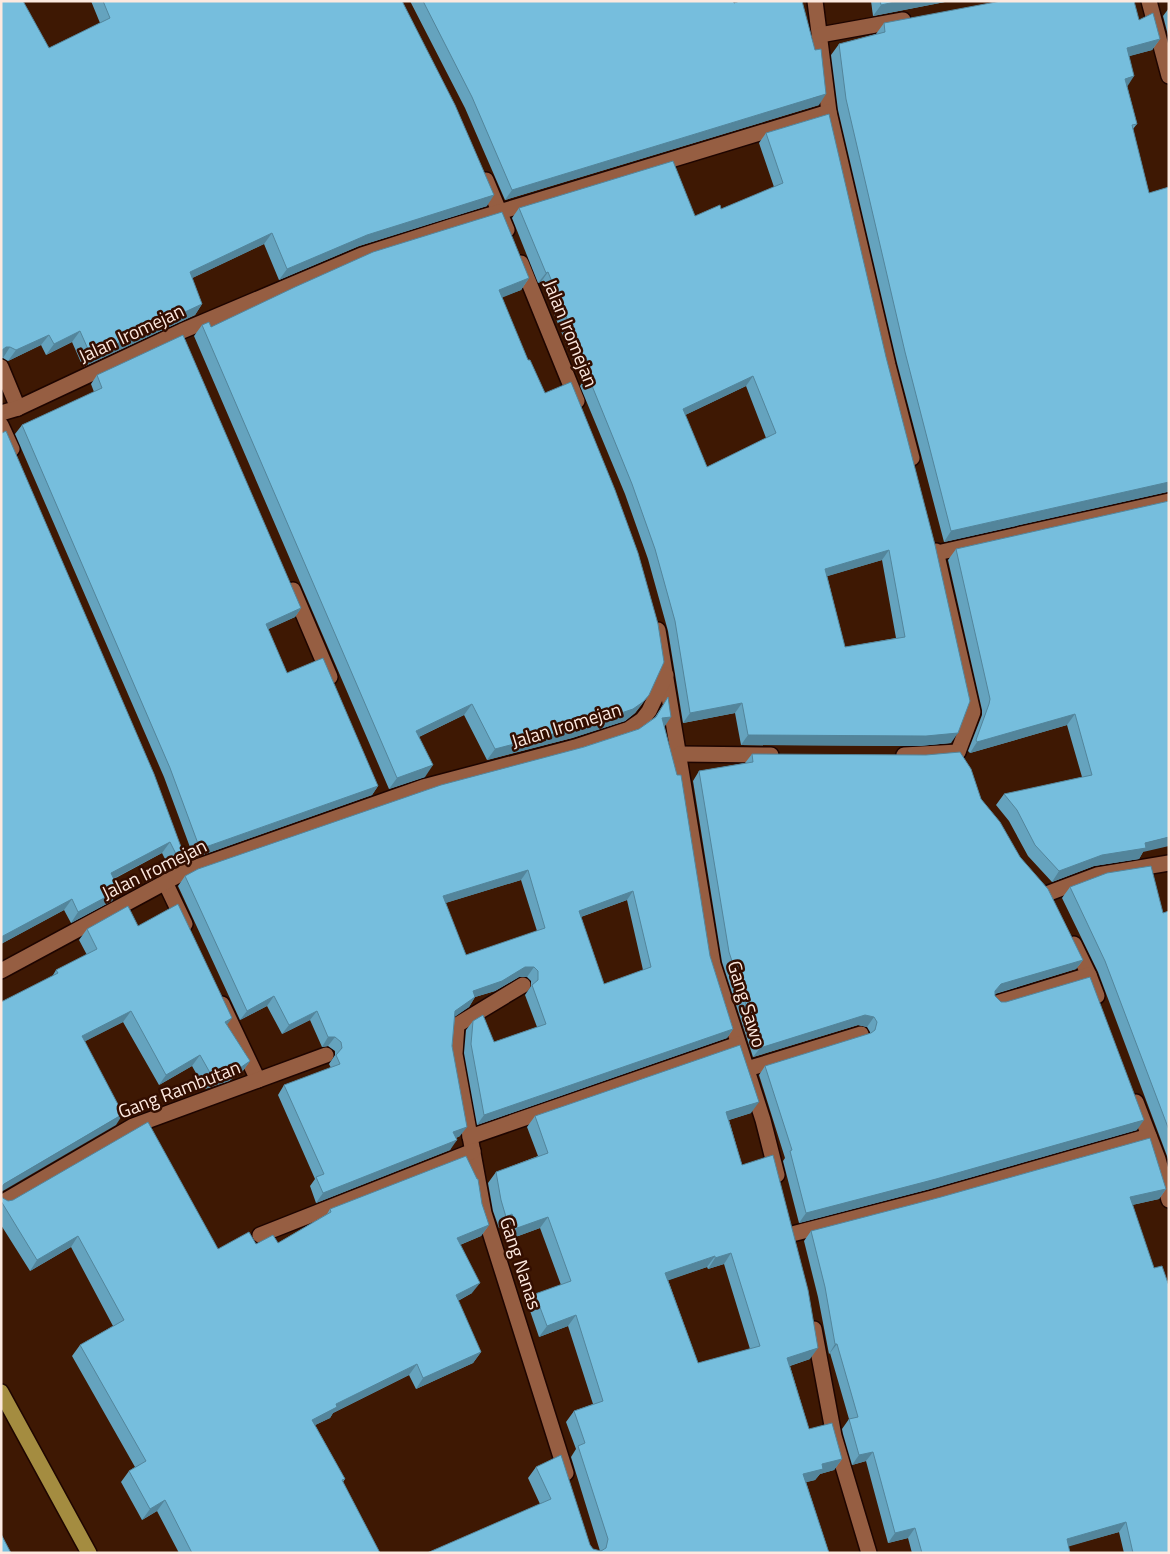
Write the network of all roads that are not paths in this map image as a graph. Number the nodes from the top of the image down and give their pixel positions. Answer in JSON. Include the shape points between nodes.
{"nodes":[{"id":1,"x":815,"y":1,"type":"edge"},
{"id":2,"x":1149,"y":1,"type":"edge"},
{"id":3,"x":916,"y":18,"type":"edge"},
{"id":4,"x":820,"y":36,"type":"junction"},
{"id":5,"x":1169,"y":76,"type":"edge"},
{"id":6,"x":830,"y":112,"type":"junction"},
{"id":7,"x":482,"y":171,"type":"edge"},
{"id":8,"x":500,"y":213,"type":"junction"},
{"id":9,"x":1,"y":366,"type":"edge"},
{"id":10,"x":18,"y":408,"type":"junction"},
{"id":11,"x":1,"y":413,"type":"edge"},
{"id":12,"x":583,"y":415,"type":"edge"},
{"id":13,"x":1,"y":425,"type":"edge"},
{"id":14,"x":17,"y":461,"type":"edge"},
{"id":15,"x":915,"y":468,"type":"edge"},
{"id":16,"x":1169,"y":501,"type":"edge"},
{"id":17,"x":932,"y":534,"type":"edge"},
{"id":18,"x":937,"y":553,"type":"junction"},
{"id":19,"x":287,"y":575,"type":"edge"},
{"id":20,"x":654,"y":616,"type":"edge"},
{"id":21,"x":666,"y":674,"type":"junction"},
{"id":22,"x":337,"y":692,"type":"edge"},
{"id":23,"x":958,"y":752,"type":"junction"},
{"id":24,"x":680,"y":754,"type":"junction"},
{"id":25,"x":790,"y":755,"type":"edge"},
{"id":26,"x":889,"y":755,"type":"edge"},
{"id":27,"x":968,"y":767,"type":"edge"},
{"id":28,"x":1169,"y":863,"type":"edge"},
{"id":29,"x":1038,"y":880,"type":"edge"},
{"id":30,"x":165,"y":882,"type":"junction"},
{"id":31,"x":1049,"y":893,"type":"junction"},
{"id":32,"x":1057,"y":909,"type":"edge"},
{"id":33,"x":1069,"y":934,"type":"edge"},
{"id":34,"x":190,"y":936,"type":"edge"},
{"id":35,"x":1,"y":971,"type":"edge"},
{"id":36,"x":1089,"y":975,"type":"junction"},
{"id":37,"x":523,"y":985,"type":"edge"},
{"id":38,"x":216,"y":990,"type":"edge"},
{"id":39,"x":997,"y":1003,"type":"edge"},
{"id":40,"x":1102,"y":1010,"type":"edge"},
{"id":41,"x":861,"y":1034,"type":"edge"},
{"id":42,"x":738,"y":1044,"type":"junction"},
{"id":43,"x":326,"y":1055,"type":"dead end"},
{"id":44,"x":746,"y":1069,"type":"junction"},
{"id":45,"x":258,"y":1080,"type":"junction"},
{"id":46,"x":1132,"y":1090,"type":"edge"},
{"id":47,"x":1149,"y":1136,"type":"junction"},
{"id":48,"x":472,"y":1144,"type":"junction"},
{"id":49,"x":1163,"y":1158,"type":"edge"},
{"id":50,"x":780,"y":1187,"type":"edge"},
{"id":51,"x":1169,"y":1200,"type":"edge"},
{"id":52,"x":1,"y":1203,"type":"edge"},
{"id":53,"x":792,"y":1234,"type":"edge"},
{"id":54,"x":260,"y":1235,"type":"dead end"},
{"id":55,"x":812,"y":1319,"type":"edge"},
{"id":56,"x":1,"y":1392,"type":"edge"},
{"id":57,"x":571,"y":1488,"type":"edge"},
{"id":58,"x":89,"y":1553,"type":"edge"},
{"id":59,"x":869,"y":1553,"type":"edge"}],
"edges":[{"from":1,"to":4,"type":"street"},
{"from":2,"to":5,"type":"street"},
{"from":3,"to":4,"type":"street"},
{"from":4,"to":6,"type":"street"},
{"from":6,"to":8,"type":"street"},
{"from":6,"to":15,"type":"street"},
{"from":7,"to":8,"type":"street"},
{"from":8,"to":10,"type":"street","name":"Jalan Iromejan","via":[[362,255]]},
{"from":8,"to":12,"type":"street","name":"Jalan Iromejan"},
{"from":9,"to":10,"type":"street"},
{"from":10,"to":11,"type":"street","name":"Jalan Iromejan"},
{"from":13,"to":14,"type":"street"},
{"from":16,"to":18,"type":"street"},
{"from":17,"to":18,"type":"street"},
{"from":18,"to":23,"type":"street","via":[[973,712]]},
{"from":19,"to":22,"type":"street"},
{"from":20,"to":21,"type":"street"},
{"from":21,"to":24,"type":"street","name":"Gang Sawo"},
{"from":21,"to":30,"type":"street","name":"Jalan Iromejan","via":[[649,712],[630,729],[575,747],[382,796],[186,866]]},
{"from":23,"to":26,"type":"street"},
{"from":23,"to":27,"type":"street"},
{"from":24,"to":25,"type":"street"},
{"from":24,"to":42,"type":"street","name":"Gang Sawo","via":[[713,964]]},
{"from":28,"to":31,"type":"street","via":[[1097,875]]},
{"from":29,"to":31,"type":"street"},
{"from":30,"to":34,"type":"street"},
{"from":30,"to":35,"type":"street","name":"Jalan Iromejan"},
{"from":31,"to":32,"type":"street"},
{"from":33,"to":36,"type":"street"},
{"from":36,"to":39,"type":"street"},
{"from":36,"to":40,"type":"street"},
{"from":37,"to":48,"type":"street","name":"Gang Nanas","via":[[456,1025],[455,1054]]},
{"from":38,"to":45,"type":"street"},
{"from":41,"to":44,"type":"street"},
{"from":42,"to":44,"type":"street","name":"Gang Sawo"},
{"from":42,"to":48,"type":"street"},
{"from":43,"to":45,"type":"street","name":"Gang Rambutan"},
{"from":44,"to":50,"type":"street","name":"Gang Sawo"},
{"from":45,"to":52,"type":"street","name":"Gang Rambutan","via":[[134,1126]]},
{"from":46,"to":47,"type":"street"},
{"from":47,"to":49,"type":"street"},
{"from":47,"to":53,"type":"street"},
{"from":48,"to":54,"type":"street"},
{"from":48,"to":57,"type":"street","name":"Gang Nanas","via":[[484,1213]]},
{"from":49,"to":51,"type":"street"},
{"from":55,"to":59,"type":"street","via":[[834,1436]]},
{"from":56,"to":58,"type":"main road"}]}
